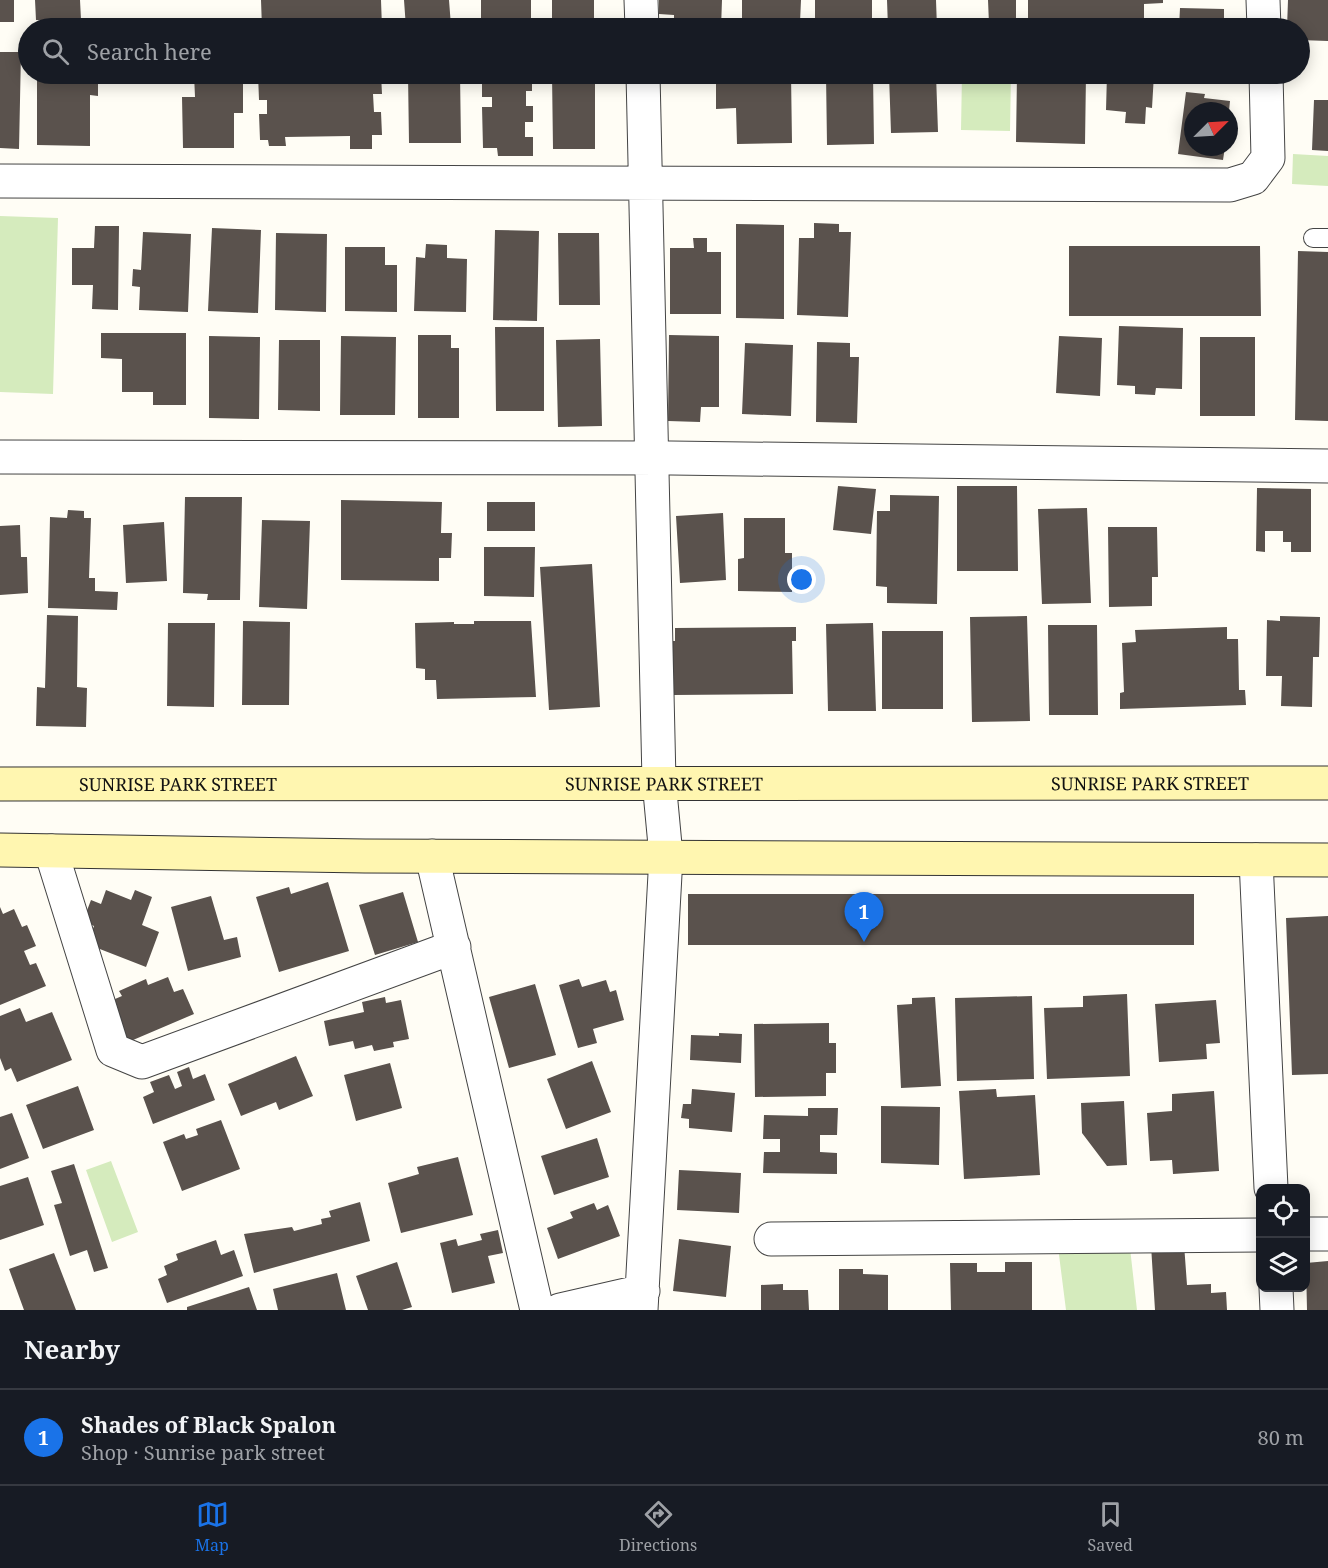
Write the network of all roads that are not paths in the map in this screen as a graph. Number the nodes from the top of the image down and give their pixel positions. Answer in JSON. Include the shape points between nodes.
{"nodes":[{"id":1,"x":641,"y":0,"type":"edge"},
{"id":2,"x":1263,"y":0,"type":"edge"},
{"id":3,"x":642,"y":18,"type":"edge"},
{"id":4,"x":1264,"y":18,"type":"edge"},
{"id":5,"x":643,"y":84,"type":"edge"},
{"id":6,"x":1266,"y":84,"type":"edge"},
{"id":7,"x":0,"y":181,"type":"edge"},
{"id":8,"x":645,"y":184,"type":"junction"},
{"id":9,"x":0,"y":457,"type":"edge"},
{"id":10,"x":652,"y":458,"type":"junction"},
{"id":11,"x":1328,"y":466,"type":"edge"},
{"id":12,"x":658,"y":781,"type":"junction"},
{"id":13,"x":1328,"y":783,"type":"edge"},
{"id":14,"x":0,"y":784,"type":"edge"},
{"id":15,"x":0,"y":850,"type":"edge"},
{"id":16,"x":51,"y":851,"type":"junction"},
{"id":17,"x":432,"y":856,"type":"junction"},
{"id":18,"x":666,"y":856,"type":"junction"},
{"id":19,"x":1256,"y":860,"type":"junction"},
{"id":20,"x":1328,"y":860,"type":"edge"},
{"id":21,"x":454,"y":947,"type":"junction"},
{"id":22,"x":1271,"y":1184,"type":"edge"},
{"id":23,"x":1310,"y":1234,"type":"edge"},
{"id":24,"x":1328,"y":1234,"type":"edge"},
{"id":25,"x":1256,"y":1235,"type":"edge"},
{"id":26,"x":771,"y":1239,"type":"dead end"},
{"id":27,"x":1276,"y":1292,"type":"edge"},
{"id":28,"x":642,"y":1300,"type":"edge"},
{"id":29,"x":537,"y":1310,"type":"edge"},
{"id":30,"x":560,"y":1310,"type":"edge"},
{"id":31,"x":1277,"y":1310,"type":"edge"}],
"edges":[{"from":1,"to":3,"type":"street"},
{"from":2,"to":4,"type":"street"},
{"from":5,"to":8,"type":"street"},
{"from":6,"to":8,"type":"street","via":[[1268,158],[1253,178],[1230,185]]},
{"from":7,"to":8,"type":"street"},
{"from":8,"to":10,"type":"street"},
{"from":9,"to":10,"type":"street"},
{"from":10,"to":11,"type":"street"},
{"from":10,"to":12,"type":"street"},
{"from":12,"to":13,"type":"main road","name":"SUNRISE PARK STREET"},
{"from":12,"to":14,"type":"main road","name":"SUNRISE PARK STREET"},
{"from":12,"to":18,"type":"street"},
{"from":15,"to":16,"type":"main road"},
{"from":16,"to":17,"type":"main road"},
{"from":16,"to":21,"type":"street","via":[[113,1050],[142,1062]]},
{"from":17,"to":18,"type":"main road"},
{"from":17,"to":21,"type":"street"},
{"from":18,"to":19,"type":"main road"},
{"from":18,"to":28,"type":"street"},
{"from":19,"to":20,"type":"main road"},
{"from":19,"to":22,"type":"street"},
{"from":21,"to":29,"type":"street"},
{"from":23,"to":24,"type":"street"},
{"from":25,"to":26,"type":"street"},
{"from":27,"to":31,"type":"street"},
{"from":28,"to":30,"type":"street"}]}
